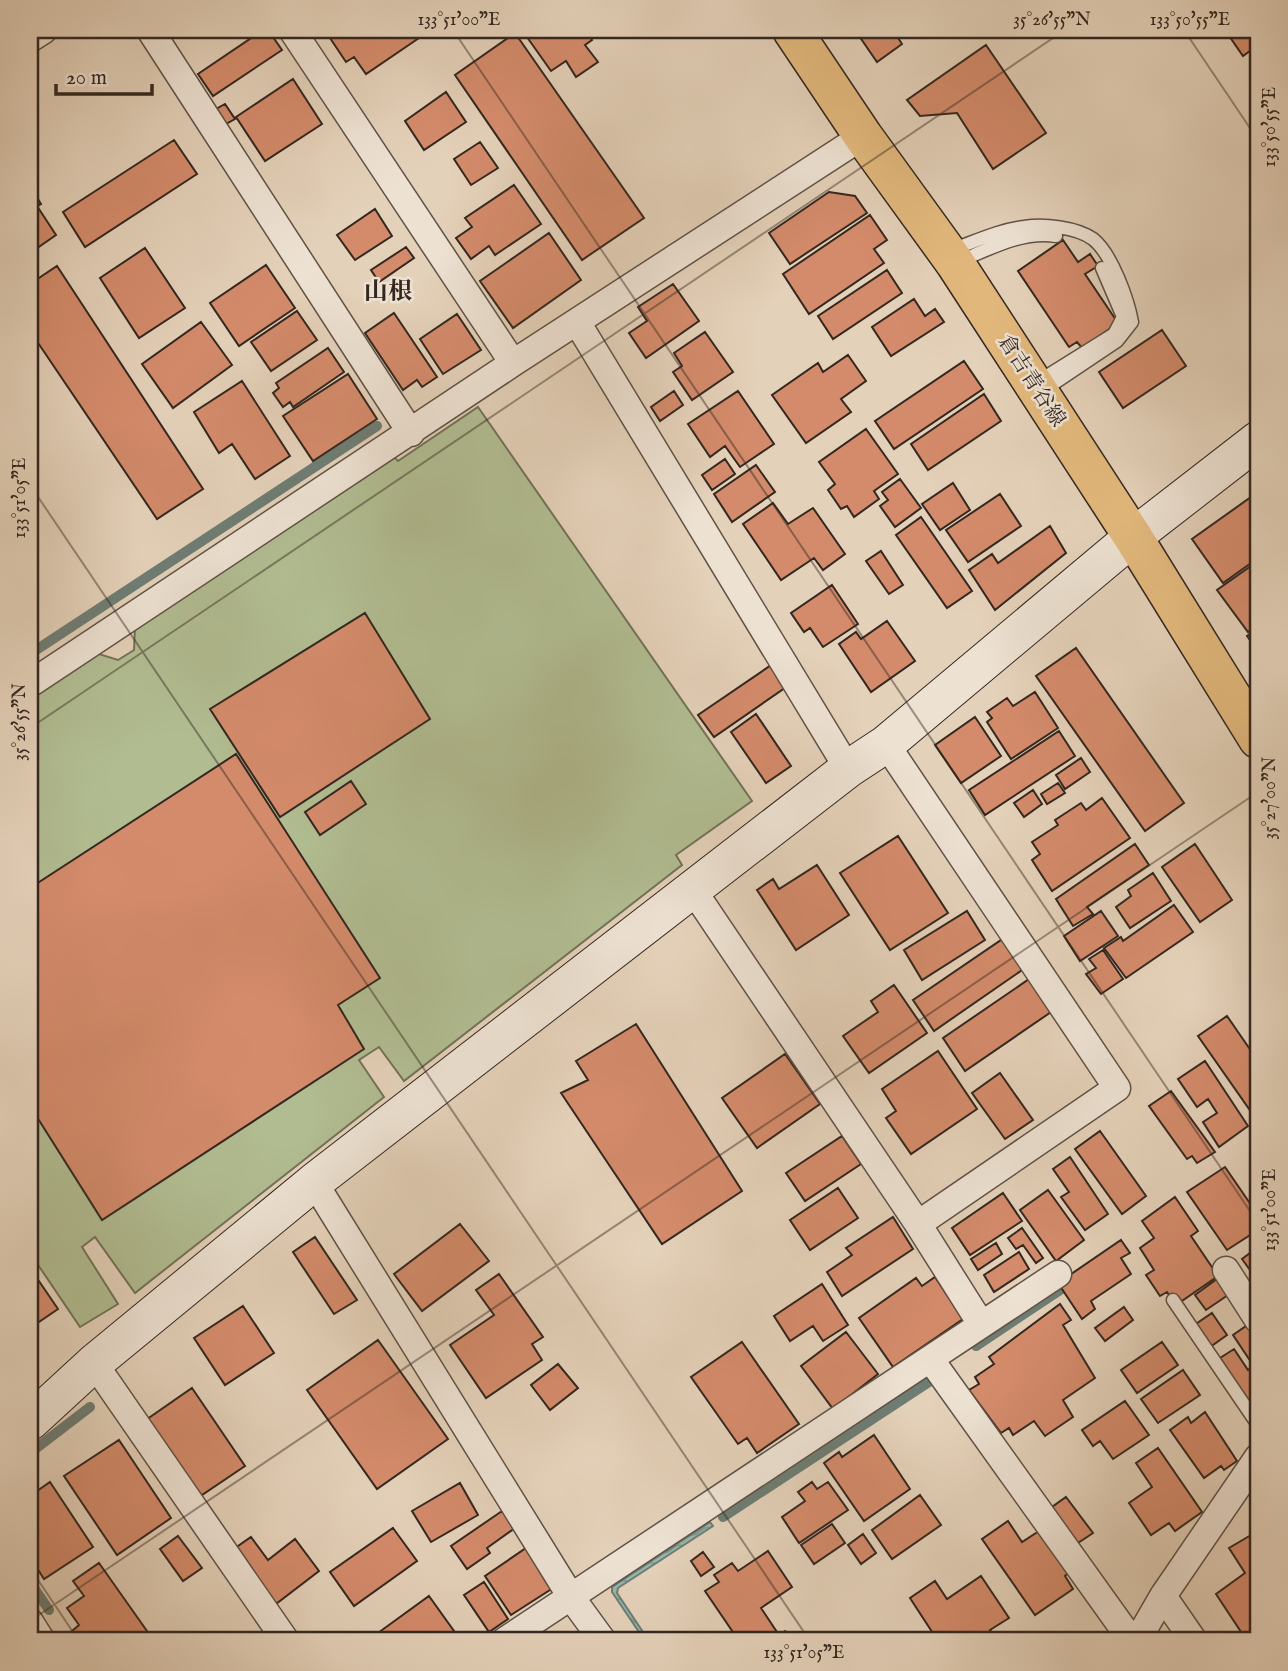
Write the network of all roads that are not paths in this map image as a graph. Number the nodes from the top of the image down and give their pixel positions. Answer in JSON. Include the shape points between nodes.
{"nodes":[{"id":1,"x":44,"y":30,"type":"edge"},
{"id":2,"x":150,"y":30,"type":"edge"},
{"id":3,"x":292,"y":30,"type":"edge"},
{"id":4,"x":792,"y":30,"type":"edge"},
{"id":5,"x":30,"y":40,"type":"edge"},
{"id":6,"x":863,"y":136,"type":"junction"},
{"id":7,"x":951,"y":257,"type":"junction"},
{"id":8,"x":577,"y":322,"type":"junction"},
{"id":9,"x":513,"y":363,"type":"junction"},
{"id":10,"x":1037,"y":389,"type":"junction"},
{"id":11,"x":411,"y":433,"type":"junction"},
{"id":12,"x":1258,"y":440,"type":"edge"},
{"id":13,"x":1133,"y":537,"type":"junction"},
{"id":14,"x":30,"y":684,"type":"edge"},
{"id":15,"x":1258,"y":739,"type":"edge"},
{"id":16,"x":886,"y":744,"type":"junction"},
{"id":17,"x":848,"y":769,"type":"junction"},
{"id":18,"x":692,"y":890,"type":"junction"},
{"id":19,"x":314,"y":1182,"type":"junction"},
{"id":20,"x":918,"y":1224,"type":"junction"},
{"id":21,"x":1226,"y":1270,"type":"dead end"},
{"id":22,"x":1058,"y":1274,"type":"dead end"},
{"id":23,"x":1173,"y":1300,"type":"dead end"},
{"id":24,"x":1258,"y":1320,"type":"edge"},
{"id":25,"x":981,"y":1324,"type":"junction"},
{"id":26,"x":931,"y":1360,"type":"junction"},
{"id":27,"x":93,"y":1363,"type":"junction"},
{"id":28,"x":30,"y":1421,"type":"edge"},
{"id":29,"x":1258,"y":1425,"type":"edge"},
{"id":30,"x":1258,"y":1457,"type":"edge"},
{"id":31,"x":1163,"y":1596,"type":"junction"},
{"id":32,"x":571,"y":1597,"type":"junction"},
{"id":33,"x":30,"y":1622,"type":"edge"},
{"id":34,"x":42,"y":1641,"type":"edge"},
{"id":35,"x":286,"y":1641,"type":"edge"},
{"id":36,"x":504,"y":1641,"type":"edge"},
{"id":37,"x":603,"y":1641,"type":"edge"},
{"id":38,"x":1132,"y":1641,"type":"edge"},
{"id":39,"x":1138,"y":1641,"type":"edge"},
{"id":40,"x":1194,"y":1641,"type":"edge"}],
"edges":[{"from":1,"to":5,"type":"street"},
{"from":2,"to":11,"type":"street"},
{"from":3,"to":9,"type":"street"},
{"from":4,"to":6,"type":"main road","name":"倉吉青谷線"},
{"from":6,"to":7,"type":"main road","name":"倉吉青谷線"},
{"from":6,"to":8,"type":"street"},
{"from":7,"to":10,"type":"main road","name":"倉吉青谷線"},
{"from":7,"to":10,"type":"lane","via":[[1002,232],[1048,227],[1093,240],[1109,263],[1128,299],[1132,322],[1117,341]]},
{"from":8,"to":9,"type":"street"},
{"from":8,"to":17,"type":"street"},
{"from":9,"to":11,"type":"street"},
{"from":10,"to":13,"type":"main road","name":"倉吉青谷線"},
{"from":11,"to":14,"type":"street"},
{"from":12,"to":13,"type":"street"},
{"from":13,"to":15,"type":"main road","name":"倉吉青谷線"},
{"from":13,"to":16,"type":"street"},
{"from":16,"to":17,"type":"street"},
{"from":16,"to":20,"type":"street","via":[[1117,1088]]},
{"from":17,"to":18,"type":"street"},
{"from":18,"to":19,"type":"street"},
{"from":18,"to":20,"type":"street"},
{"from":19,"to":27,"type":"street"},
{"from":19,"to":32,"type":"street"},
{"from":20,"to":25,"type":"street"},
{"from":21,"to":24,"type":"street"},
{"from":22,"to":25,"type":"street"},
{"from":23,"to":29,"type":"lane"},
{"from":25,"to":26,"type":"street"},
{"from":26,"to":32,"type":"street"},
{"from":26,"to":38,"type":"street"},
{"from":27,"to":28,"type":"street"},
{"from":27,"to":35,"type":"street"},
{"from":30,"to":31,"type":"street"},
{"from":31,"to":39,"type":"street"},
{"from":31,"to":40,"type":"street"},
{"from":32,"to":36,"type":"street"},
{"from":32,"to":37,"type":"street"},
{"from":33,"to":34,"type":"street"}]}
